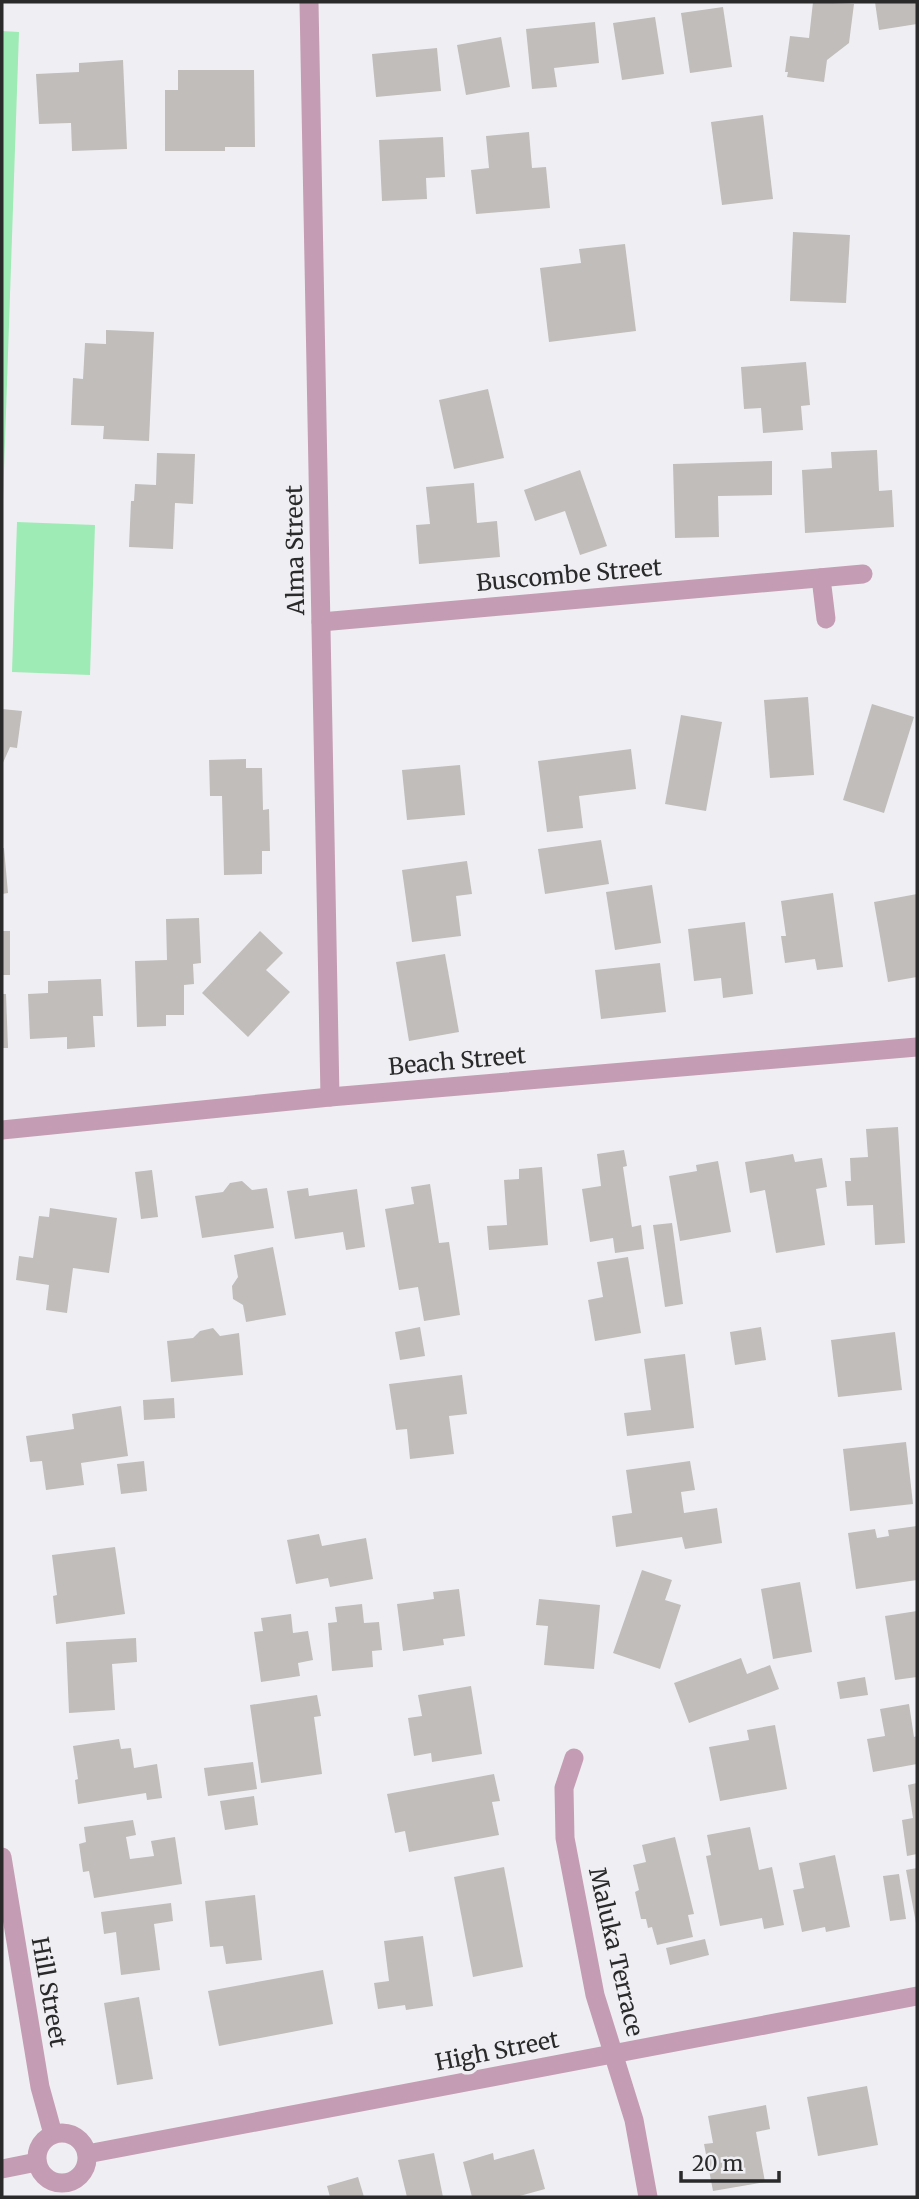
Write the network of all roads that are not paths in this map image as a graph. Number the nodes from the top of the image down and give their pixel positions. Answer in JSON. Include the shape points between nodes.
{"nodes":[{"id":1,"x":309,"y":2,"type":"edge"},
{"id":2,"x":863,"y":574,"type":"dead end"},
{"id":3,"x":821,"y":578,"type":"junction"},
{"id":4,"x":826,"y":618,"type":"dead end"},
{"id":5,"x":321,"y":621,"type":"junction"},
{"id":6,"x":917,"y":1047,"type":"edge"},
{"id":7,"x":330,"y":1097,"type":"junction"},
{"id":8,"x":2,"y":1130,"type":"edge"},
{"id":9,"x":574,"y":1758,"type":"dead end"},
{"id":10,"x":2,"y":1857,"type":"edge"},
{"id":11,"x":917,"y":1996,"type":"edge"},
{"id":12,"x":614,"y":2053,"type":"junction"},
{"id":13,"x":53,"y":2134,"type":"junction"},
{"id":14,"x":86,"y":2154,"type":"junction"},
{"id":15,"x":37,"y":2162,"type":"junction"},
{"id":16,"x":2,"y":2169,"type":"edge"},
{"id":17,"x":62,"y":2190,"type":"edge"},
{"id":18,"x":648,"y":2197,"type":"edge"}],
"edges":[{"from":1,"to":5,"type":"street","name":"Alma Street"},
{"from":2,"to":3,"type":"street","name":"Buscombe Street"},
{"from":3,"to":4,"type":"street"},
{"from":3,"to":5,"type":"street","name":"Buscombe Street"},
{"from":5,"to":7,"type":"street","name":"Alma Street"},
{"from":6,"to":7,"type":"street","name":"Beach Street"},
{"from":7,"to":8,"type":"street","name":"Beach Street"},
{"from":9,"to":12,"type":"street","name":"Maluka Terrace","via":[[564,1788],[565,1838],[596,1995]]},
{"from":10,"to":13,"type":"street","name":"Hill Street","via":[[38,2075]]},
{"from":11,"to":12,"type":"street","name":"High Street"},
{"from":12,"to":14,"type":"street","name":"High Street"},
{"from":12,"to":18,"type":"street","name":"Maluka Terrace","via":[[634,2120]]},
{"from":13,"to":14,"type":"street","via":[[78,2138]]},
{"from":13,"to":15,"type":"street","via":[[40,2145]]},
{"from":14,"to":17,"type":"street","via":[[81,2175]]},
{"from":15,"to":16,"type":"street"},
{"from":15,"to":17,"type":"street","via":[[43,2175]]}]}
